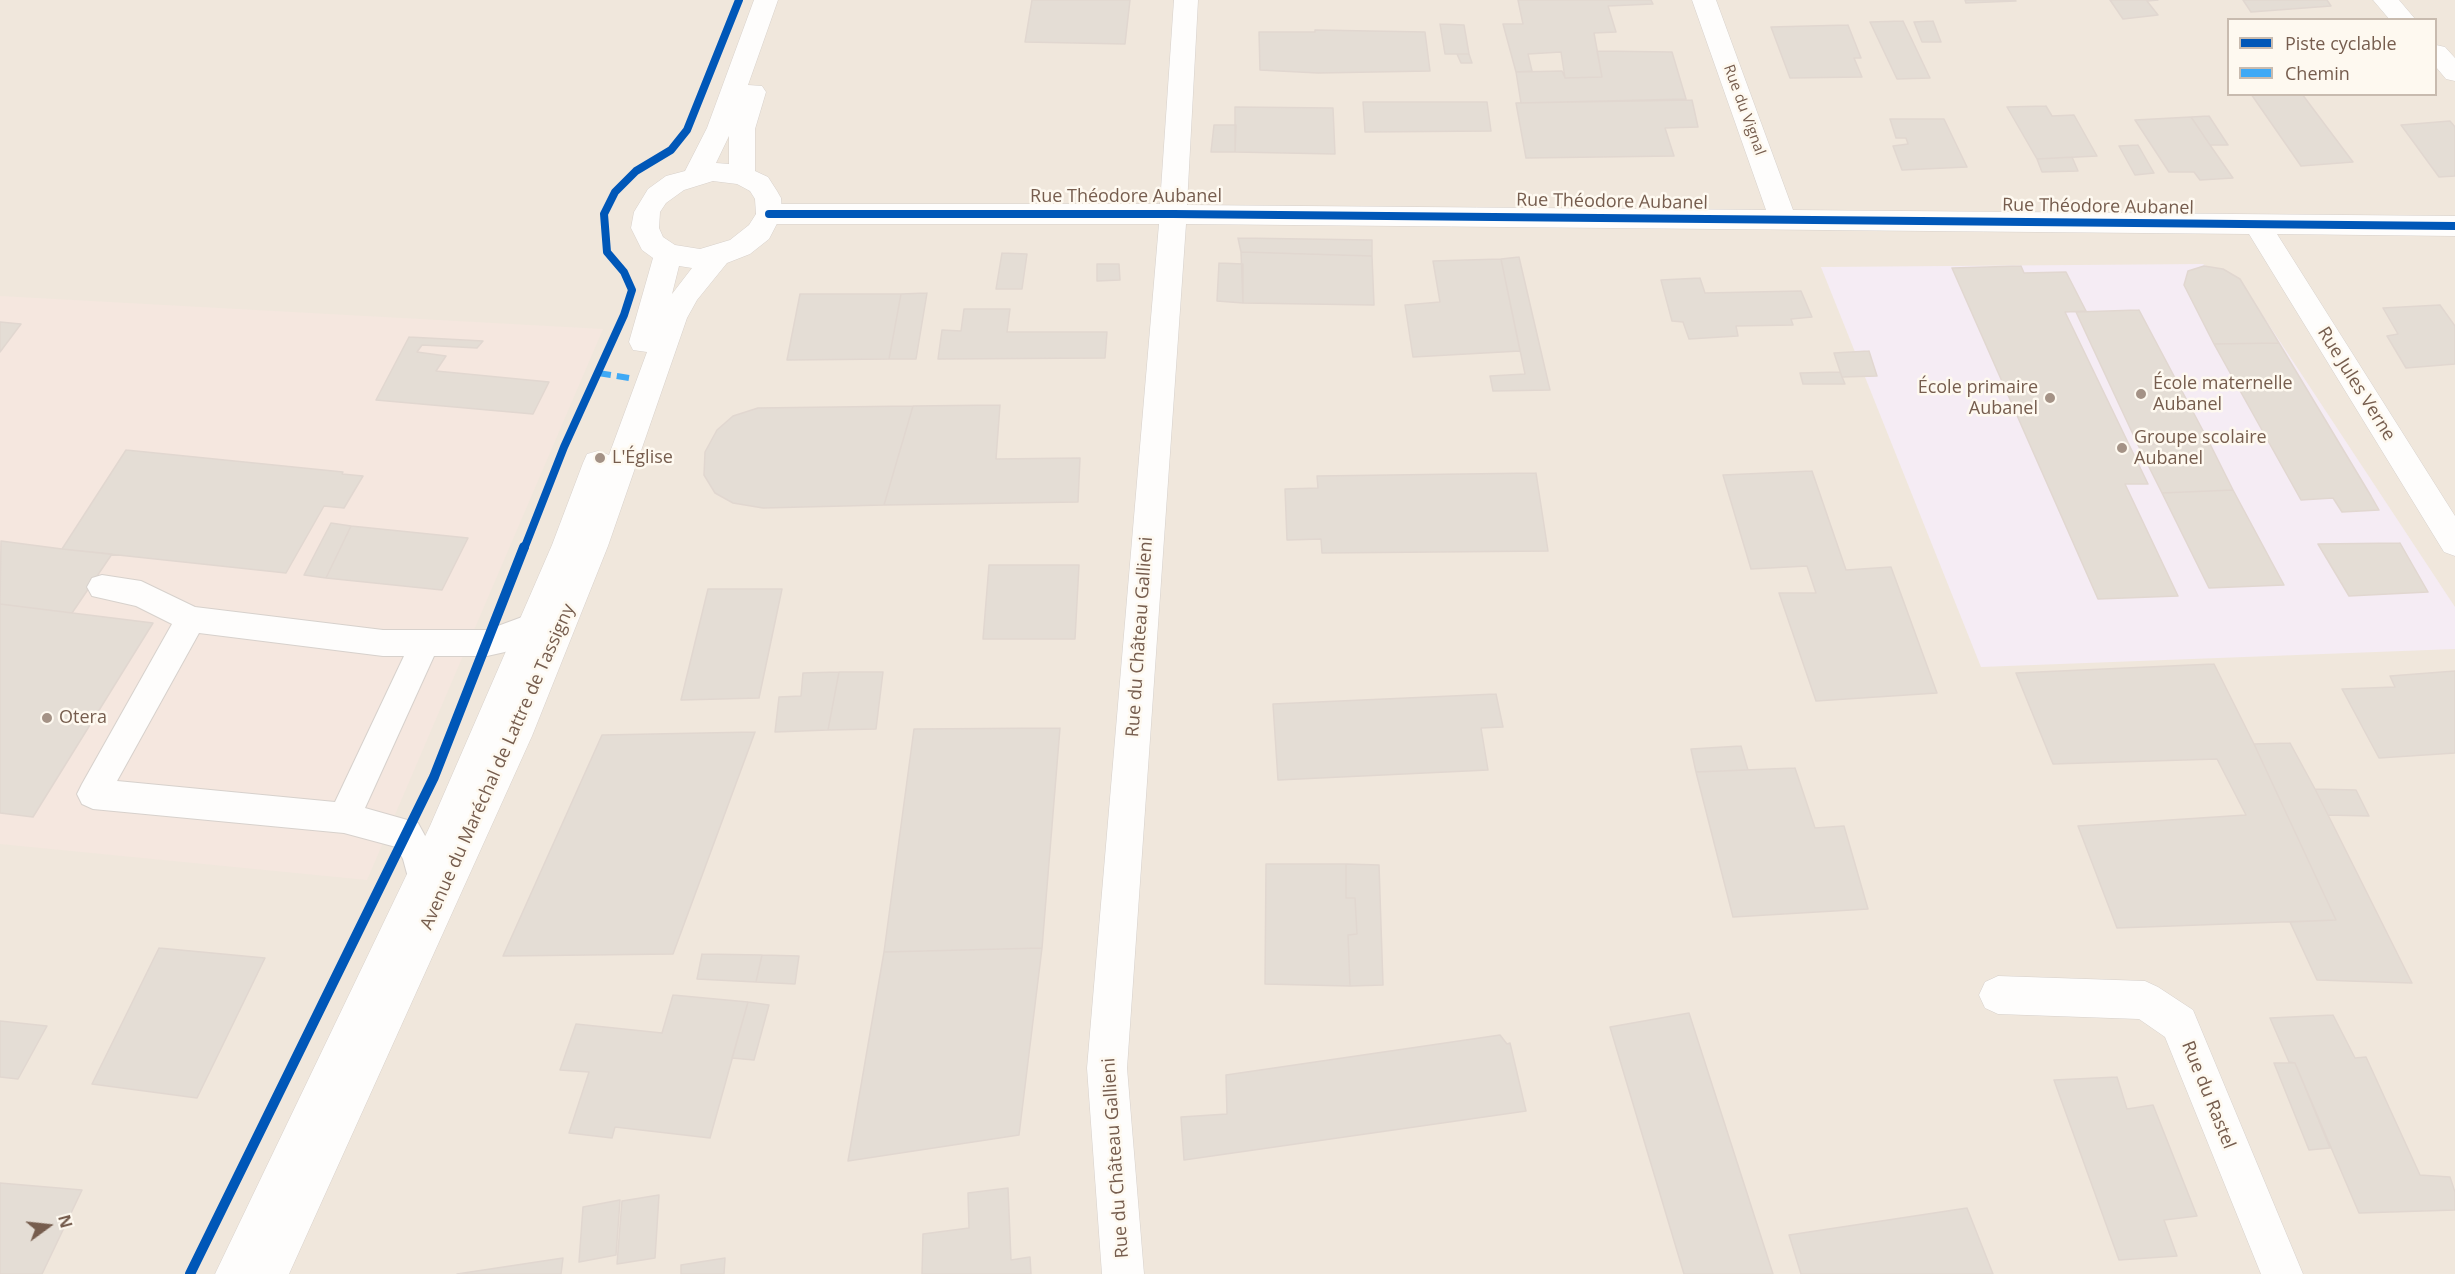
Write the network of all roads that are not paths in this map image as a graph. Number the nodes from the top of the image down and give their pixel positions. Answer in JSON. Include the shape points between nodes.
{"nodes":[{"id":1,"x":766,"y":0,"type":"edge"},
{"id":2,"x":784,"y":0,"type":"edge"},
{"id":3,"x":1186,"y":0,"type":"edge"},
{"id":4,"x":1704,"y":0,"type":"edge"},
{"id":5,"x":2385,"y":0,"type":"edge"},
{"id":6,"x":2402,"y":18,"type":"edge"},
{"id":7,"x":2437,"y":54,"type":"edge"},
{"id":8,"x":2455,"y":73,"type":"edge"},
{"id":9,"x":697,"y":174,"type":"junction"},
{"id":10,"x":742,"y":175,"type":"junction"},
{"id":11,"x":1173,"y":213,"type":"junction"},
{"id":12,"x":769,"y":214,"type":"junction"},
{"id":13,"x":1783,"y":220,"type":"junction"},
{"id":14,"x":2257,"y":225,"type":"junction"},
{"id":15,"x":2455,"y":226,"type":"edge"},
{"id":16,"x":668,"y":254,"type":"junction"},
{"id":17,"x":717,"y":256,"type":"junction"},
{"id":18,"x":2455,"y":543,"type":"edge"},
{"id":19,"x":102,"y":588,"type":"dead end"},
{"id":20,"x":191,"y":619,"type":"junction"},
{"id":21,"x":533,"y":626,"type":"junction"},
{"id":22,"x":425,"y":643,"type":"junction"},
{"id":23,"x":344,"y":818,"type":"junction"},
{"id":24,"x":424,"y":880,"type":"junction"},
{"id":25,"x":1998,"y":995,"type":"dead end"},
{"id":26,"x":236,"y":1274,"type":"edge"},
{"id":27,"x":267,"y":1274,"type":"edge"},
{"id":28,"x":1123,"y":1274,"type":"edge"},
{"id":29,"x":2282,"y":1274,"type":"edge"}],
"edges":[{"from":1,"to":9,"type":"street","via":[[720,128]]},
{"from":2,"to":10,"type":"street","via":[[742,129]]},
{"from":3,"to":11,"type":"street","name":"Rue du Château Gallieni"},
{"from":4,"to":13,"type":"street","name":"Rue du Vignal"},
{"from":5,"to":6,"type":"street"},
{"from":7,"to":8,"type":"street"},
{"from":9,"to":10,"type":"street"},
{"from":9,"to":16,"type":"street","via":[[657,196],[647,212],[645,228],[652,243]]},
{"from":10,"to":12,"type":"street","via":[[759,184],[768,198]]},
{"from":11,"to":12,"type":"street","name":"Rue Théodore Aubanel"},
{"from":11,"to":13,"type":"street","name":"Rue Théodore Aubanel"},
{"from":11,"to":28,"type":"street","name":"Rue du Château Gallieni","via":[[1107,1068]]},
{"from":12,"to":17,"type":"street","via":[[759,232],[741,247]]},
{"from":13,"to":14,"type":"street","name":"Rue Théodore Aubanel"},
{"from":14,"to":15,"type":"street","name":"Rue Théodore Aubanel"},
{"from":14,"to":18,"type":"street","name":"Rue Jules Verne"},
{"from":16,"to":17,"type":"street","via":[[691,258]]},
{"from":16,"to":21,"type":"street","name":"Avenue du Maréchal de Lattre de Tassigny","via":[[654,311],[568,545]]},
{"from":17,"to":27,"type":"street","name":"Avenue du Maréchal de Lattre de Tassigny","via":[[687,293],[673,318],[592,546],[519,726]]},
{"from":19,"to":20,"type":"lane","via":[[141,594]]},
{"from":20,"to":22,"type":"lane","via":[[383,643]]},
{"from":20,"to":23,"type":"lane","via":[[93,794]]},
{"from":21,"to":22,"type":"lane","via":[[487,643]]},
{"from":21,"to":24,"type":"street","name":"Avenue du Maréchal de Lattre de Tassigny"},
{"from":22,"to":23,"type":"lane"},
{"from":23,"to":24,"type":"lane","via":[[406,834],[419,854]]},
{"from":24,"to":26,"type":"street","name":"Avenue du Maréchal de Lattre de Tassigny"},
{"from":25,"to":29,"type":"street","name":"Rue du Rastel","via":[[2145,1000],[2179,1024]]}]}
